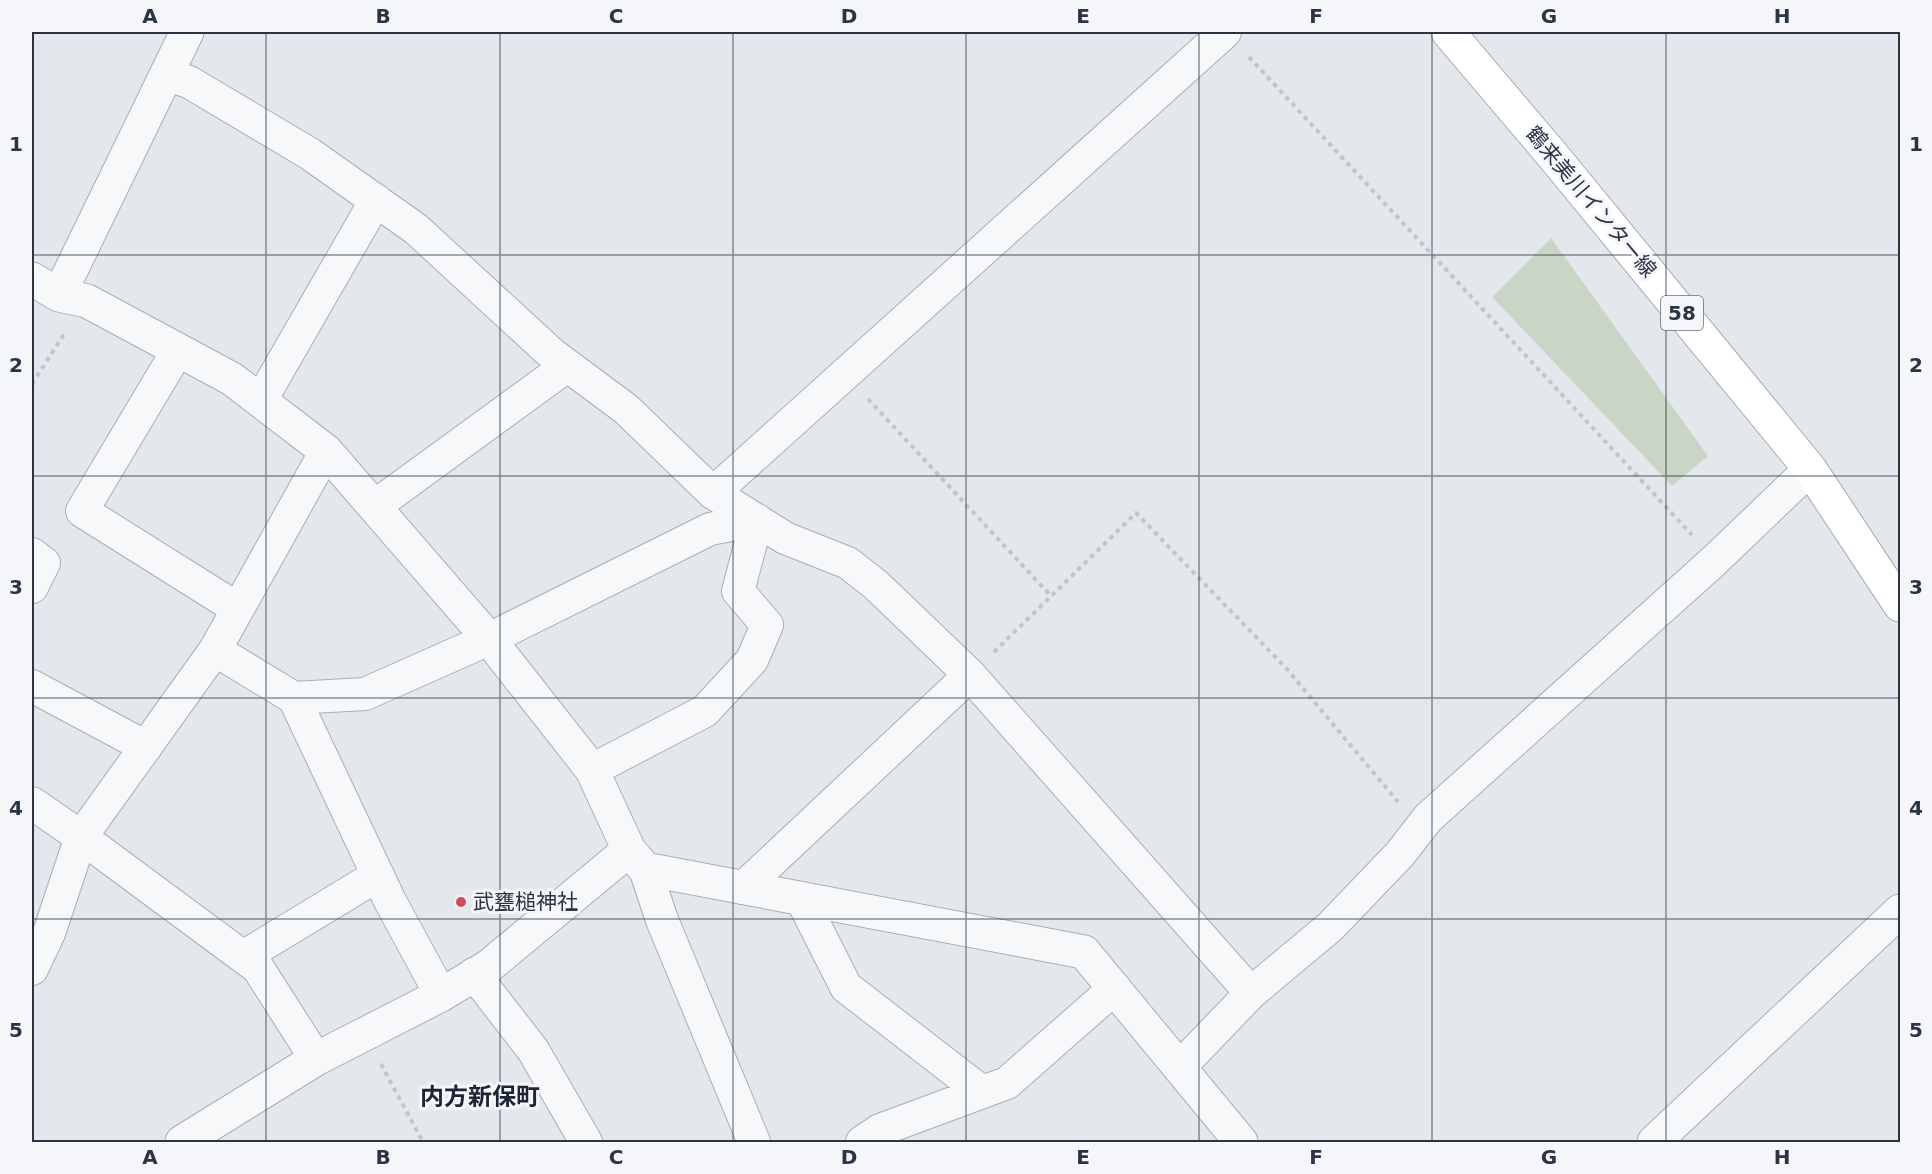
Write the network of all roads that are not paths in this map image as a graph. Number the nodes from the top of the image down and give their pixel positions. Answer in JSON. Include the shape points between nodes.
{"nodes":[{"id":1,"x":187,"y":32,"type":"edge"},
{"id":2,"x":1448,"y":32,"type":"edge"},
{"id":3,"x":1233,"y":40,"type":"edge"},
{"id":4,"x":167,"y":75,"type":"junction"},
{"id":5,"x":376,"y":200,"type":"junction"},
{"id":6,"x":32,"y":279,"type":"edge"},
{"id":7,"x":73,"y":298,"type":"junction"},
{"id":8,"x":178,"y":350,"type":"junction"},
{"id":9,"x":567,"y":366,"type":"junction"},
{"id":10,"x":261,"y":400,"type":"junction"},
{"id":11,"x":326,"y":451,"type":"junction"},
{"id":12,"x":1810,"y":469,"type":"junction"},
{"id":13,"x":713,"y":494,"type":"junction"},
{"id":14,"x":375,"y":506,"type":"junction"},
{"id":15,"x":757,"y":520,"type":"junction"},
{"id":16,"x":32,"y":554,"type":"edge"},
{"id":17,"x":32,"y":587,"type":"edge"},
{"id":18,"x":1900,"y":605,"type":"edge"},
{"id":19,"x":238,"y":609,"type":"junction"},
{"id":20,"x":489,"y":639,"type":"junction"},
{"id":21,"x":215,"y":650,"type":"junction"},
{"id":22,"x":970,"y":675,"type":"junction"},
{"id":23,"x":32,"y":686,"type":"edge"},
{"id":24,"x":294,"y":698,"type":"junction"},
{"id":25,"x":146,"y":747,"type":"junction"},
{"id":26,"x":592,"y":770,"type":"junction"},
{"id":27,"x":32,"y":803,"type":"edge"},
{"id":28,"x":81,"y":837,"type":"junction"},
{"id":29,"x":637,"y":859,"type":"junction"},
{"id":30,"x":378,"y":875,"type":"junction"},
{"id":31,"x":743,"y":888,"type":"junction"},
{"id":32,"x":801,"y":898,"type":"junction"},
{"id":33,"x":1900,"y":911,"type":"edge"},
{"id":34,"x":243,"y":957,"type":"junction"},
{"id":35,"x":32,"y":969,"type":"edge"},
{"id":36,"x":474,"y":974,"type":"junction"},
{"id":37,"x":1115,"y":988,"type":"junction"},
{"id":38,"x":1251,"y":993,"type":"junction"},
{"id":39,"x":441,"y":994,"type":"junction"},
{"id":40,"x":316,"y":1059,"type":"junction"},
{"id":41,"x":1180,"y":1067,"type":"junction"},
{"id":42,"x":982,"y":1092,"type":"junction"},
{"id":43,"x":182,"y":1143,"type":"edge"},
{"id":44,"x":586,"y":1143,"type":"edge"},
{"id":45,"x":754,"y":1143,"type":"edge"},
{"id":46,"x":862,"y":1143,"type":"edge"},
{"id":47,"x":1241,"y":1143,"type":"edge"},
{"id":48,"x":1654,"y":1143,"type":"edge"}],
"edges":[{"from":1,"to":4,"type":"street"},
{"from":2,"to":12,"type":"main road","name":"鶴来美川インター線","number":"58"},
{"from":3,"to":13,"type":"street"},
{"from":4,"to":5,"type":"street","via":[[189,81],[300,148]]},
{"from":4,"to":7,"type":"street"},
{"from":5,"to":9,"type":"street","via":[[416,229]]},
{"from":5,"to":10,"type":"street"},
{"from":6,"to":7,"type":"street"},
{"from":7,"to":8,"type":"street"},
{"from":8,"to":10,"type":"street","via":[[232,379]]},
{"from":8,"to":19,"type":"street","via":[[82,511]]},
{"from":9,"to":13,"type":"street","via":[[626,410]]},
{"from":9,"to":14,"type":"street"},
{"from":10,"to":11,"type":"street"},
{"from":11,"to":14,"type":"street"},
{"from":11,"to":19,"type":"street"},
{"from":12,"to":18,"type":"main road","name":"鶴来美川インター線","number":"58"},
{"from":12,"to":38,"type":"street","via":[[1715,560],[1428,818],[1400,854],[1331,926]]},
{"from":13,"to":15,"type":"street"},
{"from":14,"to":20,"type":"street"},
{"from":15,"to":20,"type":"street","via":[[710,529]]},
{"from":15,"to":22,"type":"street","via":[[785,538],[848,563]]},
{"from":15,"to":26,"type":"street","via":[[738,591],[767,625],[752,660],[705,711]]},
{"from":16,"to":17,"type":"street","via":[[44,563]]},
{"from":19,"to":21,"type":"street"},
{"from":20,"to":24,"type":"street","via":[[365,694]]},
{"from":20,"to":26,"type":"street"},
{"from":21,"to":24,"type":"street"},
{"from":21,"to":25,"type":"street"},
{"from":22,"to":31,"type":"street"},
{"from":22,"to":38,"type":"street"},
{"from":23,"to":25,"type":"street"},
{"from":24,"to":30,"type":"street"},
{"from":25,"to":28,"type":"street"},
{"from":26,"to":29,"type":"street"},
{"from":27,"to":28,"type":"street"},
{"from":28,"to":34,"type":"street"},
{"from":28,"to":35,"type":"street","via":[[49,933]]},
{"from":29,"to":31,"type":"street"},
{"from":29,"to":36,"type":"street"},
{"from":29,"to":45,"type":"street"},
{"from":30,"to":34,"type":"street"},
{"from":30,"to":39,"type":"street"},
{"from":31,"to":32,"type":"street"},
{"from":32,"to":37,"type":"street","via":[[1084,952]]},
{"from":32,"to":42,"type":"street","via":[[846,987]]},
{"from":33,"to":48,"type":"street"},
{"from":34,"to":40,"type":"street","via":[[258,968]]},
{"from":36,"to":39,"type":"street"},
{"from":36,"to":44,"type":"street","via":[[533,1050]]},
{"from":37,"to":41,"type":"street"},
{"from":37,"to":42,"type":"street","via":[[1007,1083]]},
{"from":38,"to":41,"type":"street"},
{"from":39,"to":40,"type":"street"},
{"from":40,"to":43,"type":"street"},
{"from":41,"to":47,"type":"street"},
{"from":42,"to":46,"type":"street","via":[[880,1130]]}]}
